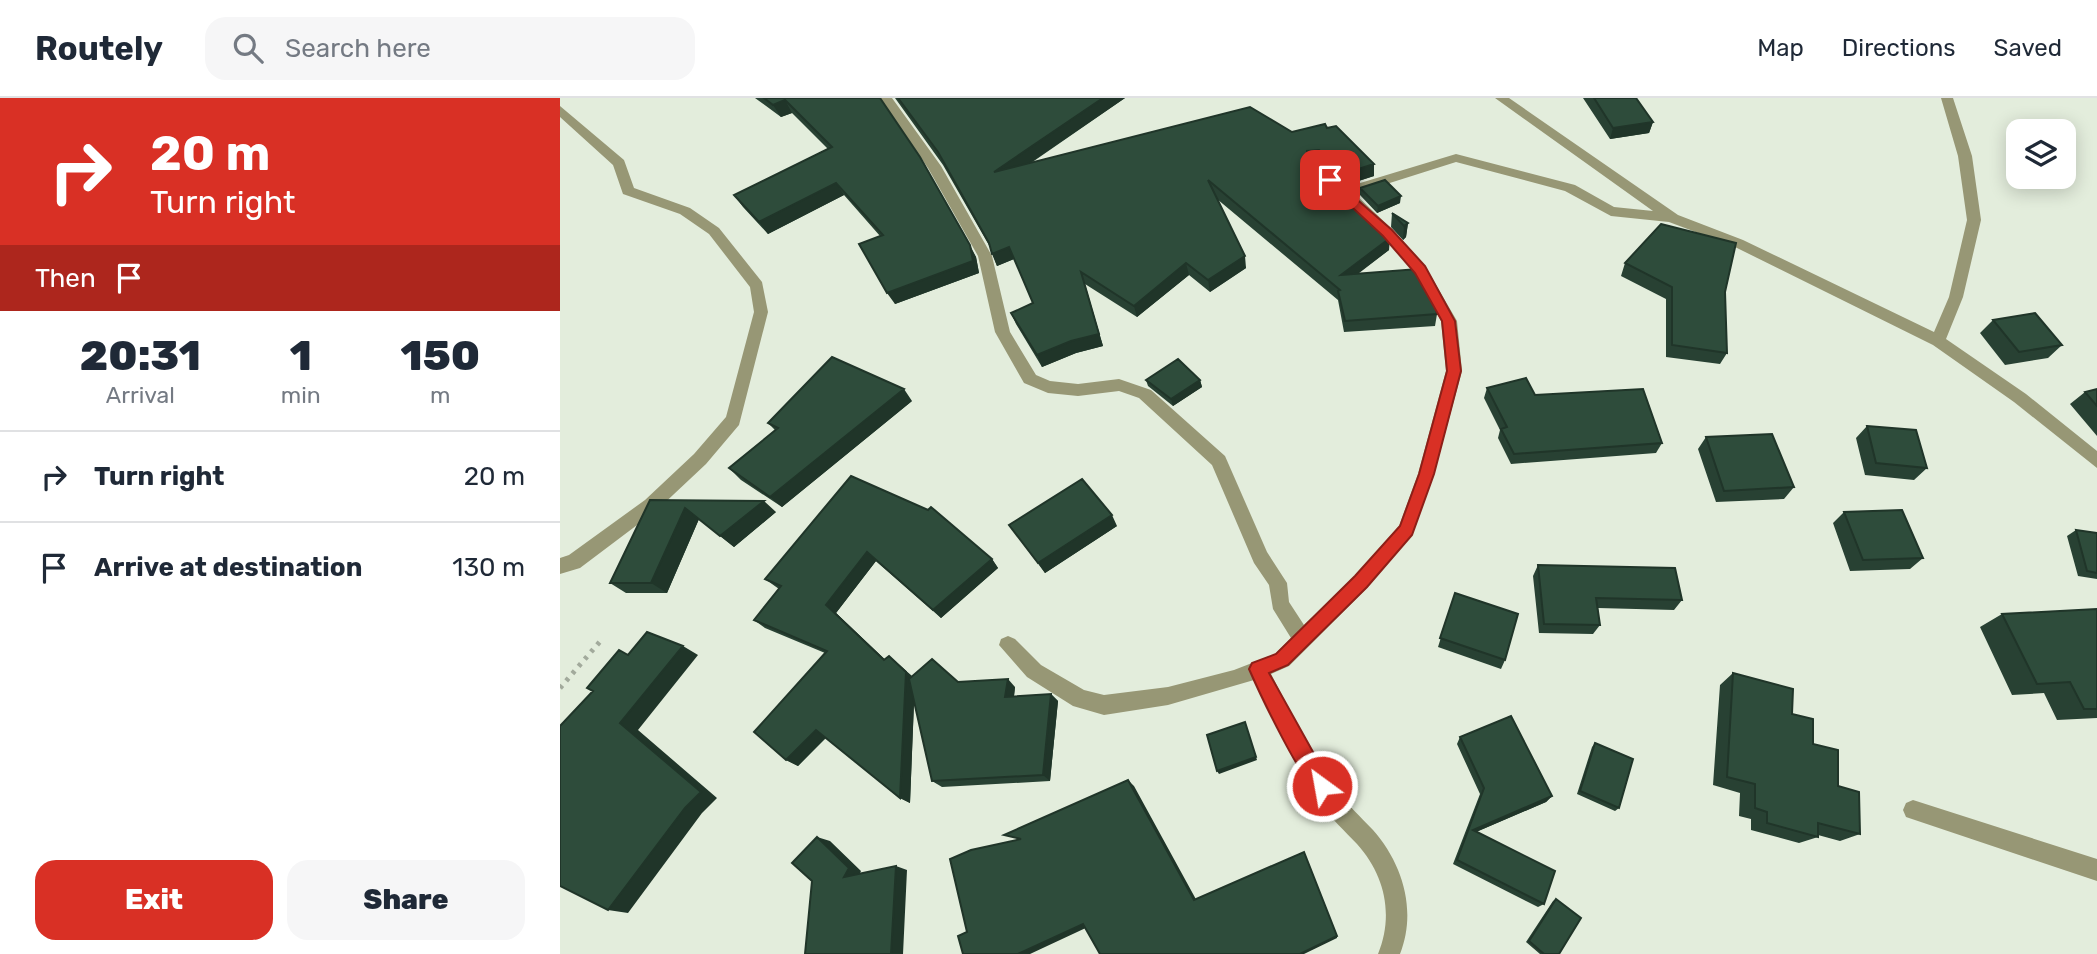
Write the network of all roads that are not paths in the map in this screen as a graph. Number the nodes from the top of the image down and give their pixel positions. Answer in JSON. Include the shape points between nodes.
{"nodes":[{"id":1,"x":886,"y":98,"type":"edge"},
{"id":2,"x":1501,"y":98,"type":"edge"},
{"id":3,"x":1947,"y":98,"type":"edge"},
{"id":4,"x":560,"y":110,"type":"edge"},
{"id":5,"x":1325,"y":176,"type":"edge"},
{"id":6,"x":1346,"y":192,"type":"junction"},
{"id":7,"x":1673,"y":218,"type":"junction"},
{"id":8,"x":1938,"y":341,"type":"junction"},
{"id":9,"x":2097,"y":461,"type":"edge"},
{"id":10,"x":560,"y":566,"type":"edge"},
{"id":11,"x":1304,"y":638,"type":"junction"},
{"id":12,"x":1009,"y":645,"type":"dead end"},
{"id":13,"x":1258,"y":669,"type":"junction"},
{"id":14,"x":1913,"y":810,"type":"dead end"},
{"id":15,"x":2097,"y":870,"type":"edge"},
{"id":16,"x":1389,"y":954,"type":"edge"}],
"edges":[{"from":1,"to":11,"type":"street","via":[[934,166],[985,256],[1003,332],[1030,379],[1048,387],[1078,390],[1119,385],[1144,394],[1211,453],[1219,461],[1261,557],[1279,583],[1280,603]]},
{"from":2,"to":7,"type":"street"},
{"from":3,"to":8,"type":"street","via":[[1965,156],[1975,220],[1956,297]]},
{"from":4,"to":10,"type":"street","via":[[619,163],[628,191],[685,211],[713,230],[757,286],[761,312],[733,420],[701,459],[651,505],[574,562]]},
{"from":5,"to":6,"type":"street"},
{"from":6,"to":7,"type":"street","via":[[1455,158],[1570,188],[1612,211]]},
{"from":6,"to":11,"type":"street","via":[[1420,270],[1448,321],[1454,371],[1406,530]]},
{"from":7,"to":8,"type":"street","via":[[1738,243]]},
{"from":8,"to":9,"type":"street","via":[[2021,398]]},
{"from":11,"to":13,"type":"street","via":[[1282,660]]},
{"from":12,"to":13,"type":"street","via":[[1034,671],[1080,699],[1104,705],[1168,696]]},
{"from":13,"to":16,"type":"street","via":[[1333,804],[1377,852],[1397,894],[1398,923]]},
{"from":14,"to":15,"type":"street"}]}
